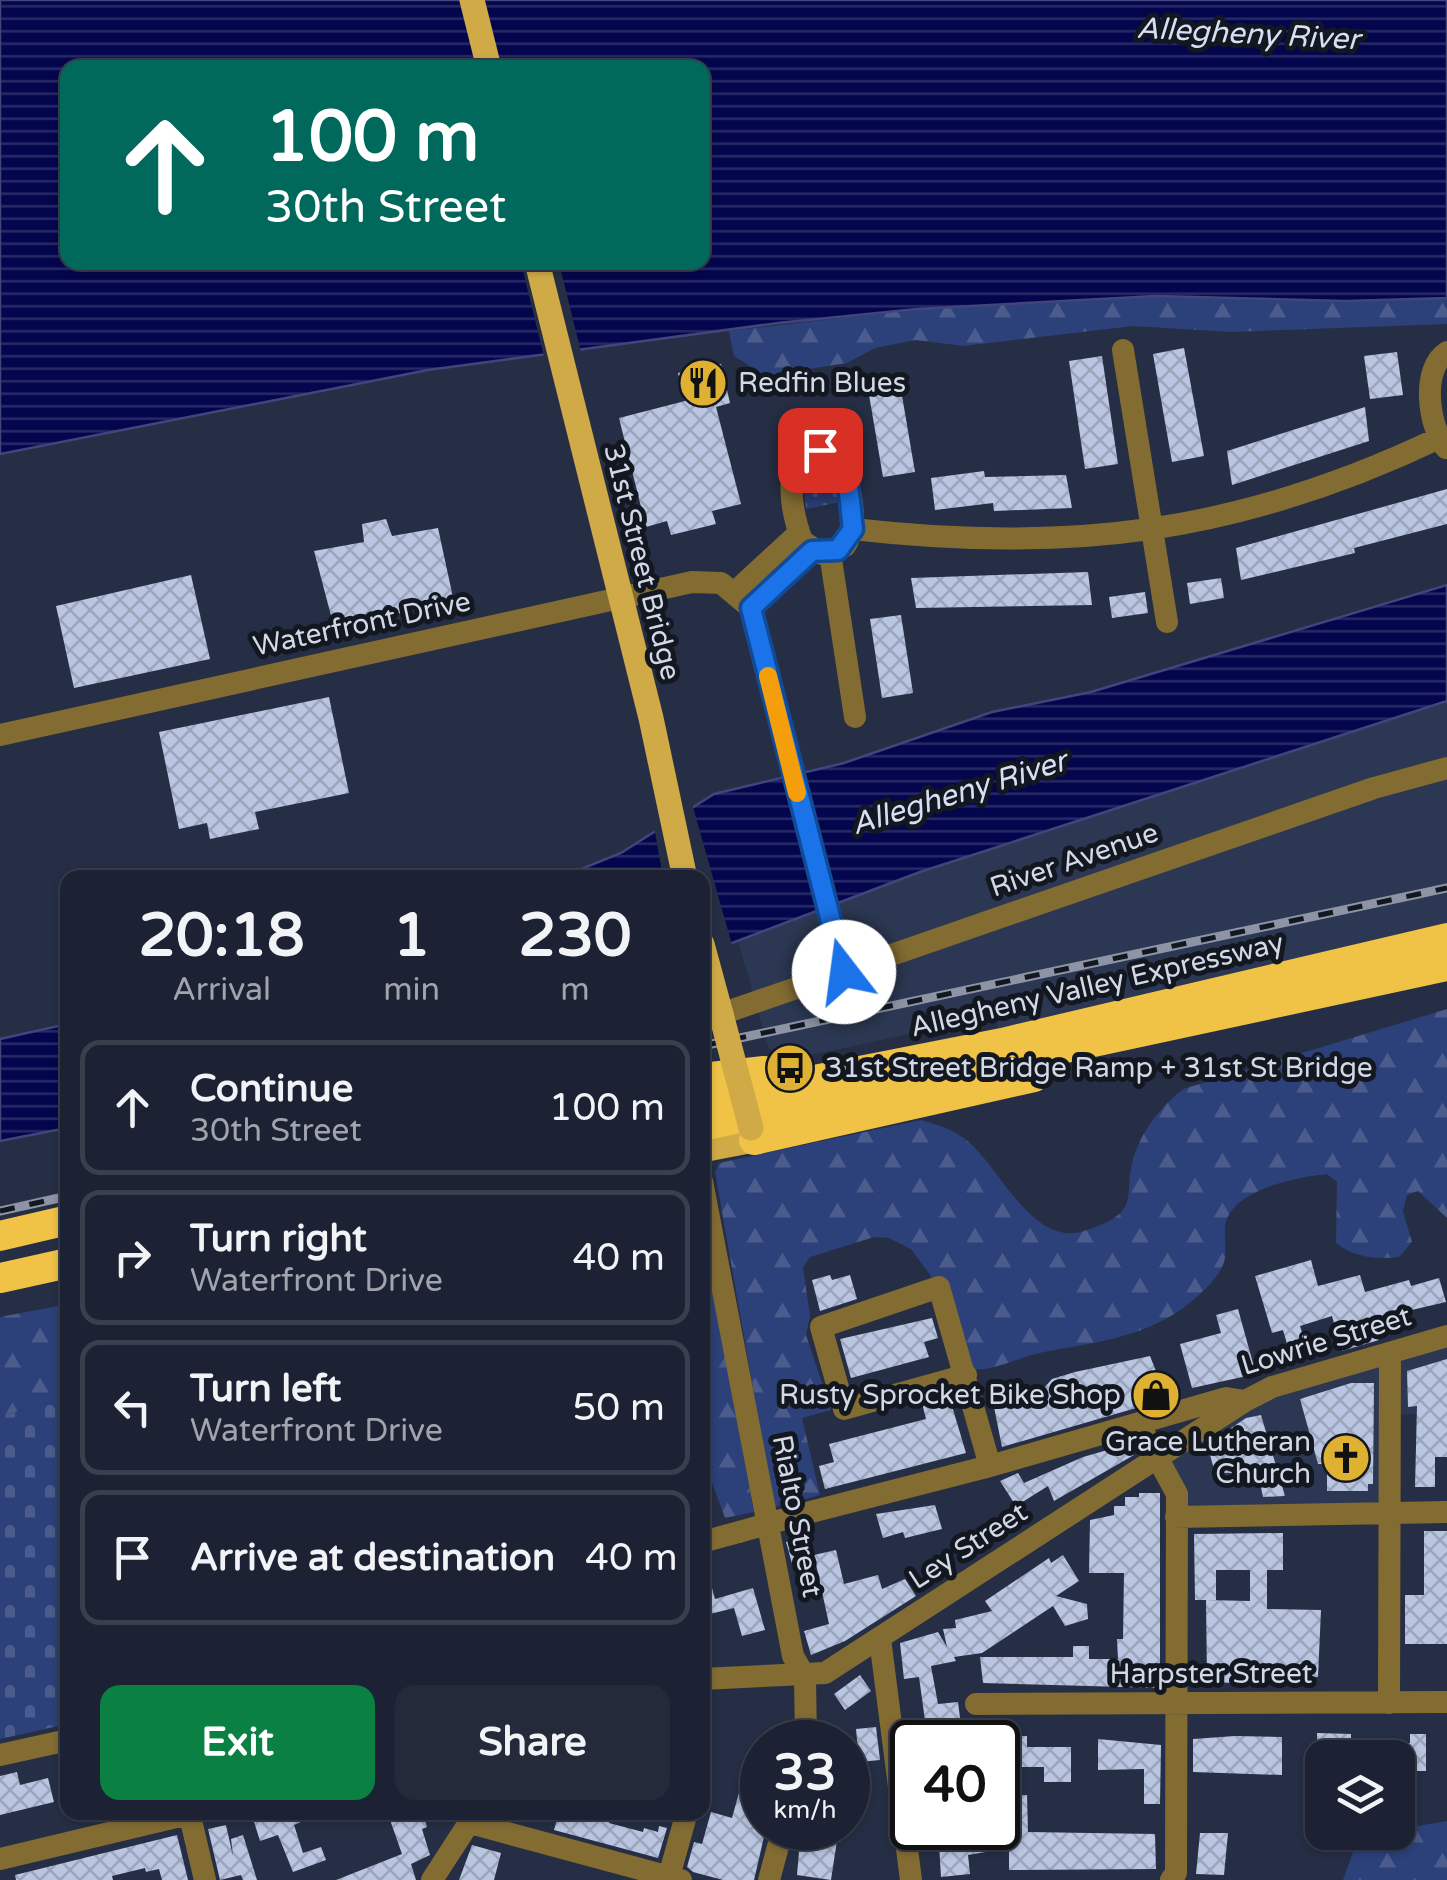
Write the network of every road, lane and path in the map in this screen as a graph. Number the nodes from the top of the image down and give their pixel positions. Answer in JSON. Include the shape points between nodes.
{"nodes":[{"id":1,"x":472,"y":0,"type":"edge"},
{"id":2,"x":487,"y":60,"type":"edge"},
{"id":3,"x":539,"y":270,"type":"edge"},
{"id":4,"x":1123,"y":350,"type":"dead end"},
{"id":5,"x":1447,"y":352,"type":"edge"},
{"id":6,"x":1443,"y":443,"type":"edge"},
{"id":7,"x":853,"y":529,"type":"junction"},
{"id":8,"x":1153,"y":530,"type":"junction"},
{"id":9,"x":814,"y":545,"type":"junction"},
{"id":10,"x":743,"y":600,"type":"junction"},
{"id":11,"x":1167,"y":622,"type":"dead end"},
{"id":12,"x":855,"y":717,"type":"dead end"},
{"id":13,"x":0,"y":734,"type":"edge"},
{"id":14,"x":1447,"y":768,"type":"edge"},
{"id":15,"x":682,"y":870,"type":"edge"},
{"id":16,"x":1447,"y":938,"type":"edge"},
{"id":17,"x":1364,"y":956,"type":"junction"},
{"id":18,"x":1447,"y":966,"type":"edge"},
{"id":19,"x":710,"y":972,"type":"edge"},
{"id":20,"x":844,"y":972,"type":"junction"},
{"id":21,"x":1399,"y":975,"type":"junction"},
{"id":22,"x":722,"y":1014,"type":"junction"},
{"id":23,"x":738,"y":1074,"type":"junction"},
{"id":24,"x":710,"y":1077,"type":"edge"},
{"id":25,"x":710,"y":1100,"type":"edge"},
{"id":26,"x":710,"y":1125,"type":"edge"},
{"id":27,"x":752,"y":1134,"type":"junction"},
{"id":28,"x":710,"y":1147,"type":"edge"},
{"id":29,"x":60,"y":1222,"type":"edge"},
{"id":30,"x":710,"y":1224,"type":"edge"},
{"id":31,"x":0,"y":1236,"type":"edge"},
{"id":32,"x":60,"y":1240,"type":"edge"},
{"id":33,"x":0,"y":1253,"type":"edge"},
{"id":34,"x":60,"y":1266,"type":"edge"},
{"id":35,"x":0,"y":1278,"type":"edge"},
{"id":36,"x":60,"y":1284,"type":"edge"},
{"id":37,"x":0,"y":1296,"type":"edge"},
{"id":38,"x":1447,"y":1336,"type":"edge"},
{"id":39,"x":1390,"y":1354,"type":"junction"},
{"id":40,"x":966,"y":1375,"type":"junction"},
{"id":41,"x":1246,"y":1401,"type":"junction"},
{"id":42,"x":1140,"y":1424,"type":"junction"},
{"id":43,"x":1158,"y":1459,"type":"junction"},
{"id":44,"x":990,"y":1466,"type":"junction"},
{"id":45,"x":1390,"y":1512,"type":"junction"},
{"id":46,"x":1447,"y":1512,"type":"edge"},
{"id":47,"x":1176,"y":1517,"type":"junction"},
{"id":48,"x":710,"y":1540,"type":"edge"},
{"id":49,"x":880,"y":1639,"type":"junction"},
{"id":50,"x":805,"y":1677,"type":"junction"},
{"id":51,"x":710,"y":1679,"type":"edge"},
{"id":52,"x":1447,"y":1702,"type":"edge"},
{"id":53,"x":1389,"y":1703,"type":"junction"},
{"id":54,"x":976,"y":1704,"type":"dead end"},
{"id":55,"x":1176,"y":1704,"type":"junction"},
{"id":56,"x":806,"y":1720,"type":"edge"},
{"id":57,"x":60,"y":1742,"type":"edge"},
{"id":58,"x":0,"y":1756,"type":"edge"},
{"id":59,"x":163,"y":1820,"type":"edge"},
{"id":60,"x":193,"y":1820,"type":"edge"},
{"id":61,"x":472,"y":1820,"type":"edge"},
{"id":62,"x":480,"y":1820,"type":"edge"},
{"id":63,"x":685,"y":1820,"type":"edge"},
{"id":64,"x":777,"y":1850,"type":"edge"},
{"id":65,"x":0,"y":1859,"type":"edge"},
{"id":66,"x":673,"y":1879,"type":"edge"},
{"id":67,"x":205,"y":1880,"type":"edge"},
{"id":68,"x":432,"y":1880,"type":"edge"},
{"id":69,"x":768,"y":1880,"type":"edge"},
{"id":70,"x":911,"y":1880,"type":"edge"},
{"id":71,"x":1172,"y":1880,"type":"edge"}],
"edges":[{"from":1,"to":2,"type":"main road"},
{"from":3,"to":15,"type":"main road","name":"31st Street Bridge","bridge":true},
{"from":4,"to":8,"type":"street"},
{"from":5,"to":6,"type":"street","via":[[1436,359],[1430,378]]},
{"from":6,"to":8,"type":"street","via":[[1275,503]]},
{"from":7,"to":8,"type":"street","via":[[982,542]]},
{"from":7,"to":9,"type":"street","via":[[844,546]]},
{"from":7,"to":9,"type":"street","via":[[838,460],[820,450],[802,455],[792,472]]},
{"from":8,"to":11,"type":"street"},
{"from":9,"to":10,"type":"street"},
{"from":9,"to":12,"type":"street"},
{"from":10,"to":13,"type":"street","name":"Waterfront Drive","via":[[721,583],[692,582]]},
{"from":10,"to":20,"type":"street"},
{"from":14,"to":20,"type":"street","name":"River Avenue"},
{"from":16,"to":17,"type":"highway","name":"Allegheny Valley Expressway"},
{"from":17,"to":23,"type":"highway","via":[[1184,980]]},
{"from":17,"to":25,"type":"highway","name":"Allegheny Valley Expressway","via":[[1002,1043]]},
{"from":18,"to":21,"type":"highway","name":"Allegheny Valley Expressway"},
{"from":19,"to":22,"type":"main road"},
{"from":20,"to":22,"type":"street","name":"River Avenue"},
{"from":21,"to":26,"type":"highway","name":"Allegheny Valley Expressway"},
{"from":21,"to":27,"type":"highway","via":[[1152,1049]]},
{"from":22,"to":23,"type":"main road","bridge":true},
{"from":23,"to":24,"type":"highway"},
{"from":23,"to":27,"type":"main road","bridge":true},
{"from":27,"to":28,"type":"main road"},
{"from":29,"to":31,"type":"highway"},
{"from":30,"to":50,"type":"street","name":"Rialto Street","via":[[793,1656]]},
{"from":32,"to":33,"type":"highway"},
{"from":34,"to":35,"type":"highway"},
{"from":36,"to":37,"type":"highway"},
{"from":38,"to":39,"type":"street","name":"Lowrie Street"},
{"from":39,"to":41,"type":"street","name":"Lowrie Street","via":[[1272,1387]]},
{"from":39,"to":45,"type":"street"},
{"from":40,"to":40,"type":"street","via":[[844,1408],[821,1327],[939,1287]]},
{"from":40,"to":44,"type":"street"},
{"from":41,"to":42,"type":"street","name":"Lowrie Street","via":[[1226,1398]]},
{"from":41,"to":43,"type":"street","name":"Ley Street"},
{"from":42,"to":43,"type":"street"},
{"from":42,"to":44,"type":"street","name":"Lowrie Street"},
{"from":43,"to":47,"type":"street","via":[[1177,1494]]},
{"from":43,"to":49,"type":"street","name":"Ley Street"},
{"from":44,"to":48,"type":"street","name":"Lowrie Street","bridge":true},
{"from":45,"to":46,"type":"street"},
{"from":45,"to":47,"type":"street"},
{"from":45,"to":53,"type":"street"},
{"from":47,"to":55,"type":"street"},
{"from":49,"to":50,"type":"street","name":"Ley Street","via":[[825,1673]]},
{"from":49,"to":70,"type":"street"},
{"from":50,"to":51,"type":"street","name":"Ley Street"},
{"from":50,"to":56,"type":"street","name":"Rialto Street"},
{"from":52,"to":53,"type":"street","name":"Harpster Street"},
{"from":53,"to":55,"type":"street","name":"Harpster Street"},
{"from":54,"to":55,"type":"street","name":"Harpster Street"},
{"from":55,"to":71,"type":"street"},
{"from":57,"to":58,"type":"street"},
{"from":59,"to":65,"type":"street"},
{"from":60,"to":67,"type":"street"},
{"from":61,"to":68,"type":"street"},
{"from":62,"to":66,"type":"street"},
{"from":63,"to":66,"type":"street"},
{"from":64,"to":69,"type":"street"}]}
